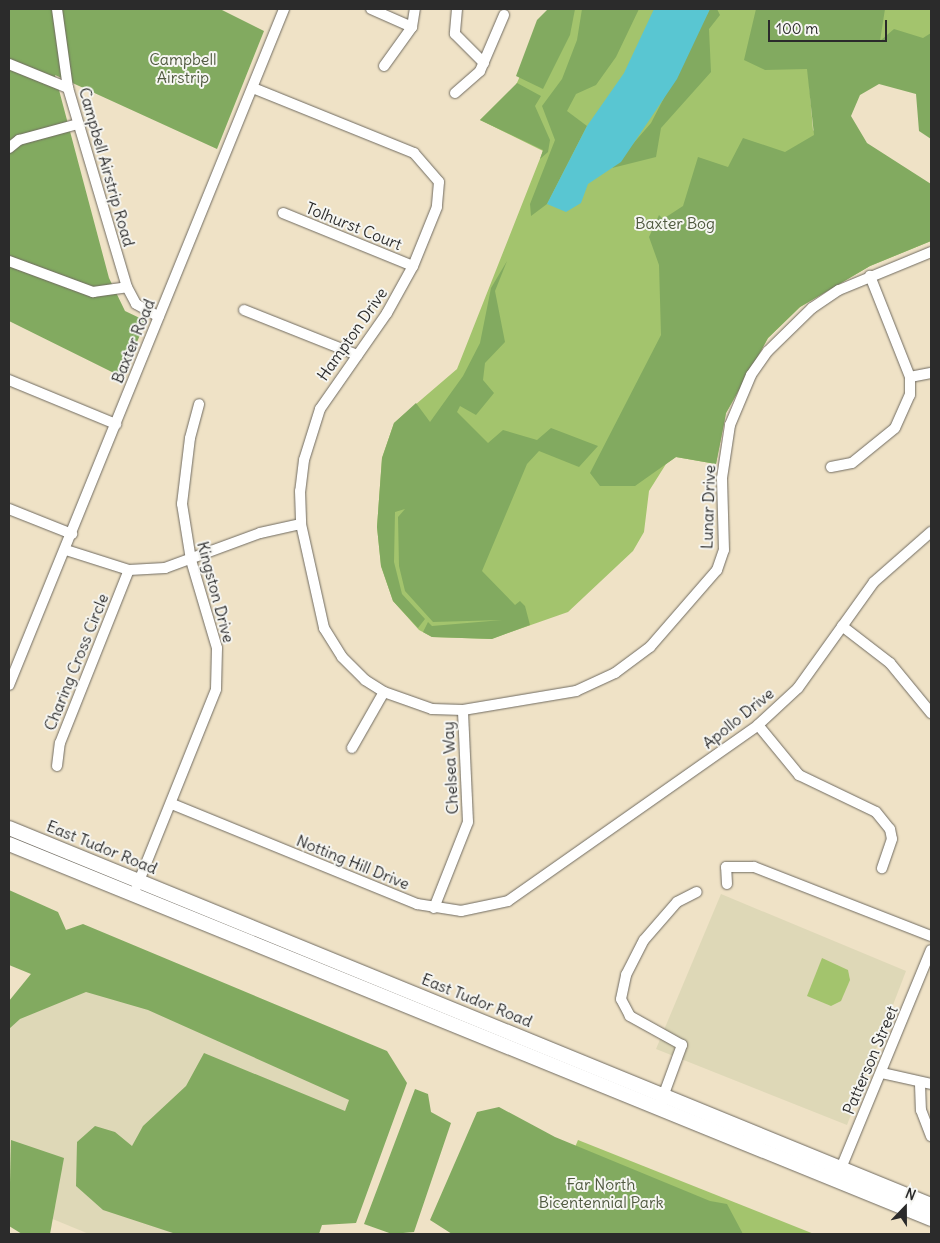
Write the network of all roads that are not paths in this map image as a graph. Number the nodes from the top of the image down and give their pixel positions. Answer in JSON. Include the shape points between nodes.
{"nodes":[{"id":1,"x":57,"y":9,"type":"edge"},
{"id":2,"x":284,"y":9,"type":"edge"},
{"id":3,"x":368,"y":9,"type":"edge"},
{"id":4,"x":415,"y":9,"type":"edge"},
{"id":5,"x":457,"y":9,"type":"edge"},
{"id":6,"x":504,"y":15,"type":"dead end"},
{"id":7,"x":412,"y":27,"type":"junction"},
{"id":8,"x":484,"y":63,"type":"junction"},
{"id":9,"x":9,"y":64,"type":"edge"},
{"id":10,"x":384,"y":66,"type":"dead end"},
{"id":11,"x":68,"y":88,"type":"junction"},
{"id":12,"x":253,"y":88,"type":"junction"},
{"id":13,"x":455,"y":93,"type":"dead end"},
{"id":14,"x":78,"y":124,"type":"junction"},
{"id":15,"x":9,"y":148,"type":"edge"},
{"id":16,"x":284,"y":213,"type":"dead end"},
{"id":17,"x":931,"y":252,"type":"edge"},
{"id":18,"x":9,"y":261,"type":"edge"},
{"id":19,"x":413,"y":266,"type":"junction"},
{"id":20,"x":870,"y":276,"type":"junction"},
{"id":21,"x":127,"y":287,"type":"junction"},
{"id":22,"x":244,"y":310,"type":"dead end"},
{"id":23,"x":159,"y":316,"type":"junction"},
{"id":24,"x":358,"y":355,"type":"junction"},
{"id":25,"x":931,"y":373,"type":"edge"},
{"id":26,"x":910,"y":377,"type":"junction"},
{"id":27,"x":9,"y":380,"type":"edge"},
{"id":28,"x":199,"y":404,"type":"dead end"},
{"id":29,"x":116,"y":424,"type":"junction"},
{"id":30,"x":831,"y":467,"type":"dead end"},
{"id":31,"x":9,"y":509,"type":"edge"},
{"id":32,"x":301,"y":524,"type":"junction"},
{"id":33,"x":931,"y":532,"type":"edge"},
{"id":34,"x":72,"y":534,"type":"junction"},
{"id":35,"x":66,"y":550,"type":"junction"},
{"id":36,"x":191,"y":560,"type":"junction"},
{"id":37,"x":128,"y":570,"type":"junction"},
{"id":38,"x":842,"y":626,"type":"junction"},
{"id":39,"x":9,"y":684,"type":"edge"},
{"id":40,"x":384,"y":692,"type":"junction"},
{"id":41,"x":462,"y":710,"type":"junction"},
{"id":42,"x":931,"y":713,"type":"edge"},
{"id":43,"x":758,"y":725,"type":"junction"},
{"id":44,"x":352,"y":748,"type":"dead end"},
{"id":45,"x":57,"y":766,"type":"dead end"},
{"id":46,"x":172,"y":804,"type":"junction"},
{"id":47,"x":9,"y":828,"type":"edge"},
{"id":48,"x":9,"y":844,"type":"edge"},
{"id":49,"x":882,"y":868,"type":"dead end"},
{"id":50,"x":727,"y":884,"type":"dead end"},
{"id":51,"x":136,"y":888,"type":"junction"},
{"id":52,"x":527,"y":890,"type":"joint"},
{"id":53,"x":697,"y":892,"type":"dead end"},
{"id":54,"x":434,"y":908,"type":"junction"},
{"id":55,"x":931,"y":936,"type":"edge"},
{"id":56,"x":931,"y":950,"type":"edge"},
{"id":57,"x":882,"y":1072,"type":"junction"},
{"id":58,"x":920,"y":1084,"type":"junction"},
{"id":59,"x":931,"y":1084,"type":"edge"},
{"id":60,"x":661,"y":1101,"type":"junction"},
{"id":61,"x":931,"y":1136,"type":"edge"},
{"id":62,"x":839,"y":1175,"type":"junction"},
{"id":63,"x":931,"y":1205,"type":"edge"},
{"id":64,"x":931,"y":1219,"type":"edge"}],
"edges":[{"from":1,"to":11,"type":"street","name":"Campbell Airstrip Road"},
{"from":2,"to":12,"type":"street","name":"Baxter Road"},
{"from":3,"to":7,"type":"street"},
{"from":4,"to":7,"type":"street"},
{"from":5,"to":8,"type":"street","via":[[455,34]]},
{"from":6,"to":8,"type":"street"},
{"from":7,"to":10,"type":"street"},
{"from":8,"to":13,"type":"street"},
{"from":9,"to":11,"type":"street"},
{"from":11,"to":14,"type":"street","name":"Campbell Airstrip Road"},
{"from":12,"to":19,"type":"street","name":"Hampton Drive","via":[[414,153],[434,172],[438,182],[437,207]]},
{"from":12,"to":23,"type":"street","name":"Baxter Road"},
{"from":14,"to":15,"type":"street","via":[[19,140]]},
{"from":14,"to":21,"type":"street","name":"Campbell Airstrip Road"},
{"from":16,"to":19,"type":"street","name":"Tolhurst Court"},
{"from":17,"to":20,"type":"street","name":"Lunar Drive"},
{"from":18,"to":21,"type":"street","via":[[93,292]]},
{"from":19,"to":24,"type":"street","name":"Hampton Drive"},
{"from":20,"to":26,"type":"street"},
{"from":20,"to":41,"type":"street","name":"Lunar Drive","via":[[812,308],[768,351],[751,375],[725,450],[724,550],[702,592],[650,647],[597,683],[552,698]]},
{"from":21,"to":23,"type":"street","name":"Campbell Airstrip Road","via":[[136,304]]},
{"from":22,"to":24,"type":"street"},
{"from":23,"to":29,"type":"street","name":"Baxter Road"},
{"from":24,"to":32,"type":"street","name":"Hampton Drive","via":[[334,385],[311,432],[300,491]]},
{"from":25,"to":26,"type":"street"},
{"from":26,"to":30,"type":"street","via":[[905,413],[895,428],[852,463]]},
{"from":27,"to":29,"type":"street"},
{"from":28,"to":36,"type":"street","name":"Kingston Drive","via":[[183,473],[184,531]]},
{"from":29,"to":34,"type":"street","name":"Baxter Road"},
{"from":31,"to":34,"type":"street"},
{"from":32,"to":36,"type":"street","via":[[260,533]]},
{"from":32,"to":40,"type":"street","name":"Hampton Drive","via":[[324,628],[342,657]]},
{"from":33,"to":38,"type":"street","name":"Apollo Drive","via":[[887,568]]},
{"from":34,"to":35,"type":"street","name":"Baxter Road"},
{"from":35,"to":37,"type":"street"},
{"from":35,"to":39,"type":"street","name":"Baxter Road"},
{"from":36,"to":37,"type":"street","via":[[165,568]]},
{"from":36,"to":46,"type":"street","name":"Kingston Drive","via":[[218,648],[218,669],[216,689]]},
{"from":37,"to":45,"type":"street","name":"Charing Cross Circle","via":[[60,742]]},
{"from":38,"to":42,"type":"street","via":[[885,658]]},
{"from":38,"to":43,"type":"street","name":"Apollo Drive","via":[[798,688]]},
{"from":40,"to":41,"type":"street","name":"Lunar Drive","via":[[432,709]]},
{"from":40,"to":44,"type":"street"},
{"from":41,"to":54,"type":"street","name":"Chelsea Way","via":[[468,822]]},
{"from":43,"to":49,"type":"street","via":[[799,775],[876,812],[890,828],[892,839]]},
{"from":43,"to":52,"type":"street","name":"Apollo Drive"},
{"from":46,"to":51,"type":"street","name":"Kingston Drive"},
{"from":46,"to":54,"type":"street","name":"Notting Hill Drive"},
{"from":47,"to":51,"type":"main road","name":"East Tudor Road"},
{"from":48,"to":51,"type":"main road","name":"East Tudor Road"},
{"from":50,"to":55,"type":"street","via":[[726,867],[754,867]]},
{"from":51,"to":60,"type":"main road","name":"East Tudor Road"},
{"from":52,"to":54,"type":"street","name":"Notting Hill Drive","via":[[484,908]]},
{"from":53,"to":60,"type":"street","via":[[677,902],[644,940],[626,975],[621,1000],[630,1016],[682,1045]]},
{"from":56,"to":57,"type":"street","name":"Patterson Street"},
{"from":57,"to":58,"type":"street"},
{"from":57,"to":62,"type":"street","name":"Patterson Street"},
{"from":58,"to":59,"type":"street"},
{"from":58,"to":61,"type":"street","via":[[921,1110]]},
{"from":60,"to":62,"type":"main road","name":"East Tudor Road"},
{"from":62,"to":63,"type":"main road","name":"East Tudor Road"},
{"from":62,"to":64,"type":"main road","name":"East Tudor Road"}]}
